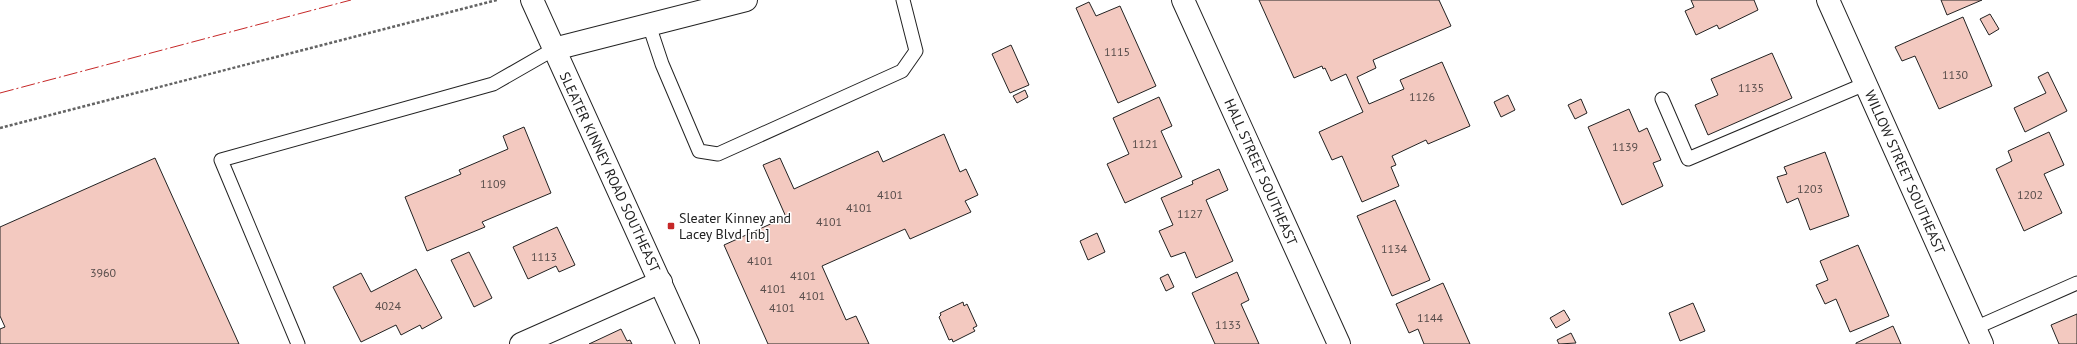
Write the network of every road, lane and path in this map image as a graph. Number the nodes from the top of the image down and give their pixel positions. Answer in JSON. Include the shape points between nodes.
{"nodes":[{"id":1,"x":497,"y":0,"type":"edge"},
{"id":2,"x":532,"y":0,"type":"edge"},
{"id":3,"x":746,"y":0,"type":"edge"},
{"id":4,"x":903,"y":0,"type":"edge"},
{"id":5,"x":1183,"y":0,"type":"edge"},
{"id":6,"x":1828,"y":0,"type":"edge"},
{"id":7,"x":649,"y":25,"type":"junction"},
{"id":8,"x":554,"y":49,"type":"junction"},
{"id":9,"x":1865,"y":84,"type":"junction"},
{"id":10,"x":1662,"y":99,"type":"dead end"},
{"id":11,"x":0,"y":128,"type":"edge"},
{"id":12,"x":661,"y":282,"type":"junction"},
{"id":13,"x":2077,"y":283,"type":"edge"},
{"id":14,"x":1978,"y":336,"type":"edge"},
{"id":15,"x":298,"y":344,"type":"edge"},
{"id":16,"x":521,"y":344,"type":"edge"},
{"id":17,"x":688,"y":344,"type":"edge"},
{"id":18,"x":1339,"y":344,"type":"edge"}],
"edges":[{"from":1,"to":11,"type":"path"},
{"from":2,"to":8,"type":"street","name":"SLEATER KINNEY ROAD SOUTHEAST"},
{"from":3,"to":7,"type":"street"},
{"from":4,"to":7,"type":"lane","via":[[916,51],[902,72],[718,154],[699,151],[662,64]]},
{"from":5,"to":18,"type":"street","name":"HALL STREET SOUTHEAST"},
{"from":6,"to":9,"type":"street","name":"WILLOW STREET SOUTHEAST"},
{"from":7,"to":8,"type":"street"},
{"from":8,"to":12,"type":"street","name":"SLEATER KINNEY ROAD SOUTHEAST"},
{"from":8,"to":15,"type":"lane","via":[[493,84],[222,160]]},
{"from":9,"to":10,"type":"lane","via":[[1688,159]]},
{"from":9,"to":14,"type":"street","name":"WILLOW STREET SOUTHEAST"},
{"from":12,"to":16,"type":"street"},
{"from":12,"to":17,"type":"street","name":"SLEATER KINNEY ROAD SOUTHEAST"},
{"from":13,"to":14,"type":"lane"}]}
